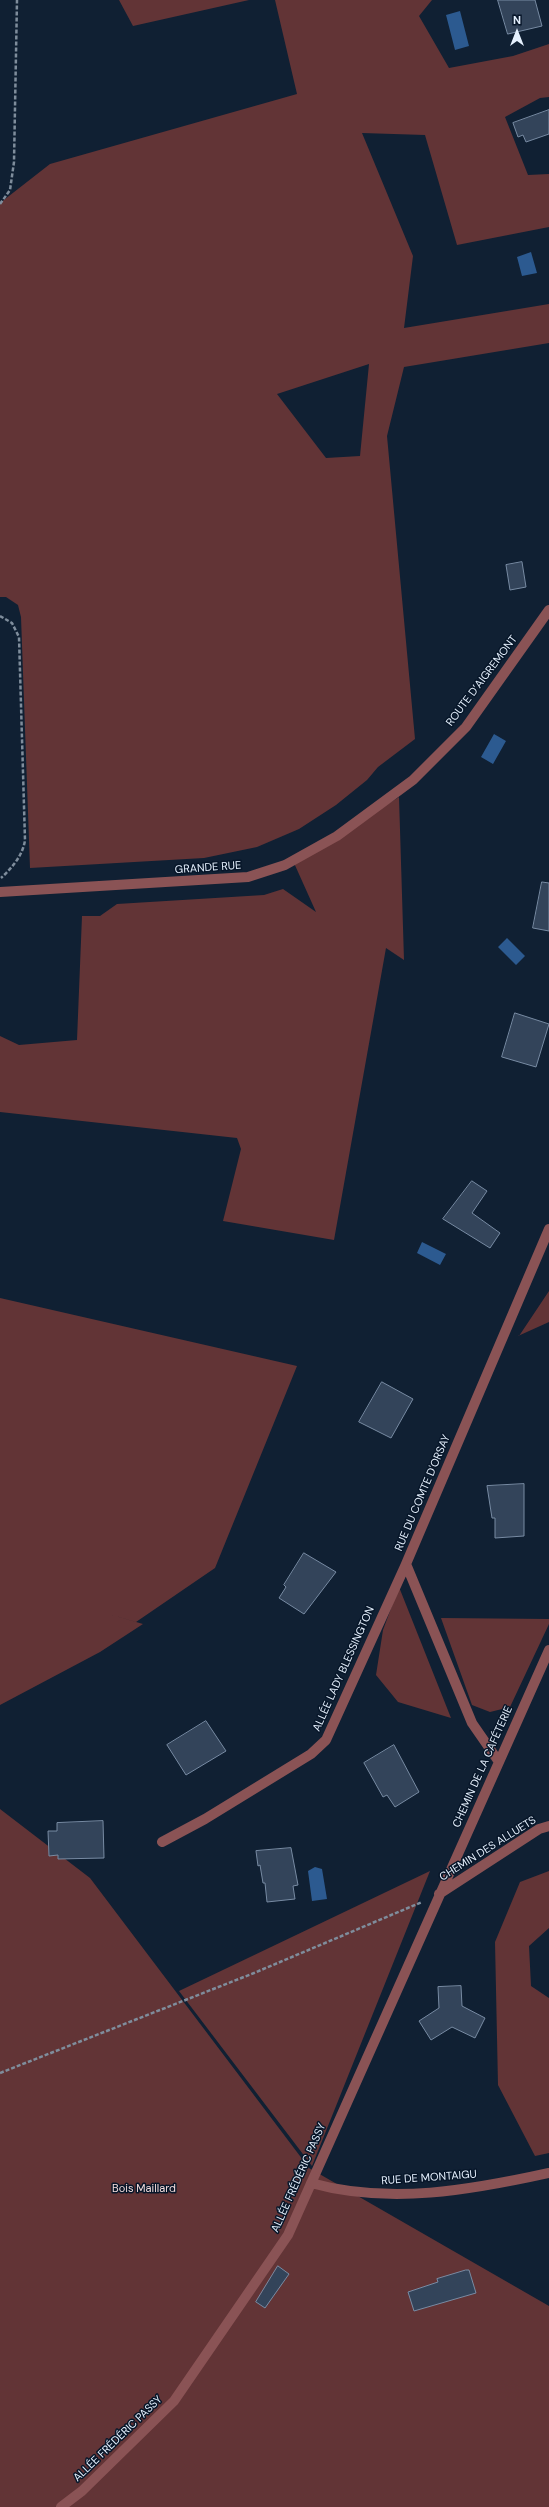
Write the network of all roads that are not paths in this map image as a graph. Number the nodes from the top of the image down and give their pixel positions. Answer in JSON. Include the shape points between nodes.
{"nodes":[{"id":1,"x":549,"y":610,"type":"edge"},
{"id":2,"x":414,"y":780,"type":"joint"},
{"id":3,"x":0,"y":892,"type":"edge"},
{"id":4,"x":549,"y":1229,"type":"edge"},
{"id":5,"x":406,"y":1564,"type":"junction"},
{"id":6,"x":549,"y":1650,"type":"edge"},
{"id":7,"x":499,"y":1762,"type":"junction"},
{"id":8,"x":549,"y":1826,"type":"edge"},
{"id":9,"x":162,"y":1842,"type":"dead end"},
{"id":10,"x":439,"y":1894,"type":"junction"},
{"id":11,"x":549,"y":2173,"type":"edge"},
{"id":12,"x":311,"y":2183,"type":"junction"},
{"id":13,"x":61,"y":2507,"type":"edge"}],
"edges":[{"from":1,"to":2,"type":"street","name":"ROUTE D’AIGREMONT","via":[[466,727]]},
{"from":2,"to":3,"type":"street","name":"GRANDE RUE","via":[[337,836],[285,865],[248,877]]},
{"from":4,"to":5,"type":"street","name":"RUE DU COMTE D'ORSAY"},
{"from":5,"to":7,"type":"street","name":"RUE DU COMTE D'ORSAY","via":[[472,1723]]},
{"from":5,"to":9,"type":"street","name":"ALLÉE LADY BLESSINGTON","via":[[326,1740],[311,1754],[205,1819]]},
{"from":6,"to":7,"type":"street","name":"CHEMIN DE LA CAFÉTERIE"},
{"from":7,"to":10,"type":"street","name":"CHEMIN DE LA CAFÉTERIE"},
{"from":8,"to":10,"type":"street","name":"CHEMIN DES ALLUETS"},
{"from":10,"to":12,"type":"street","name":"ALLÉE FRÉDÉRIC PASSY"},
{"from":11,"to":12,"type":"street","name":"RUE DE MONTAIGU","via":[[467,2190],[414,2193],[373,2194],[333,2190]]},
{"from":12,"to":13,"type":"street","name":"ALLÉE FRÉDÉRIC PASSY","via":[[288,2235],[174,2401],[82,2491]]}]}
